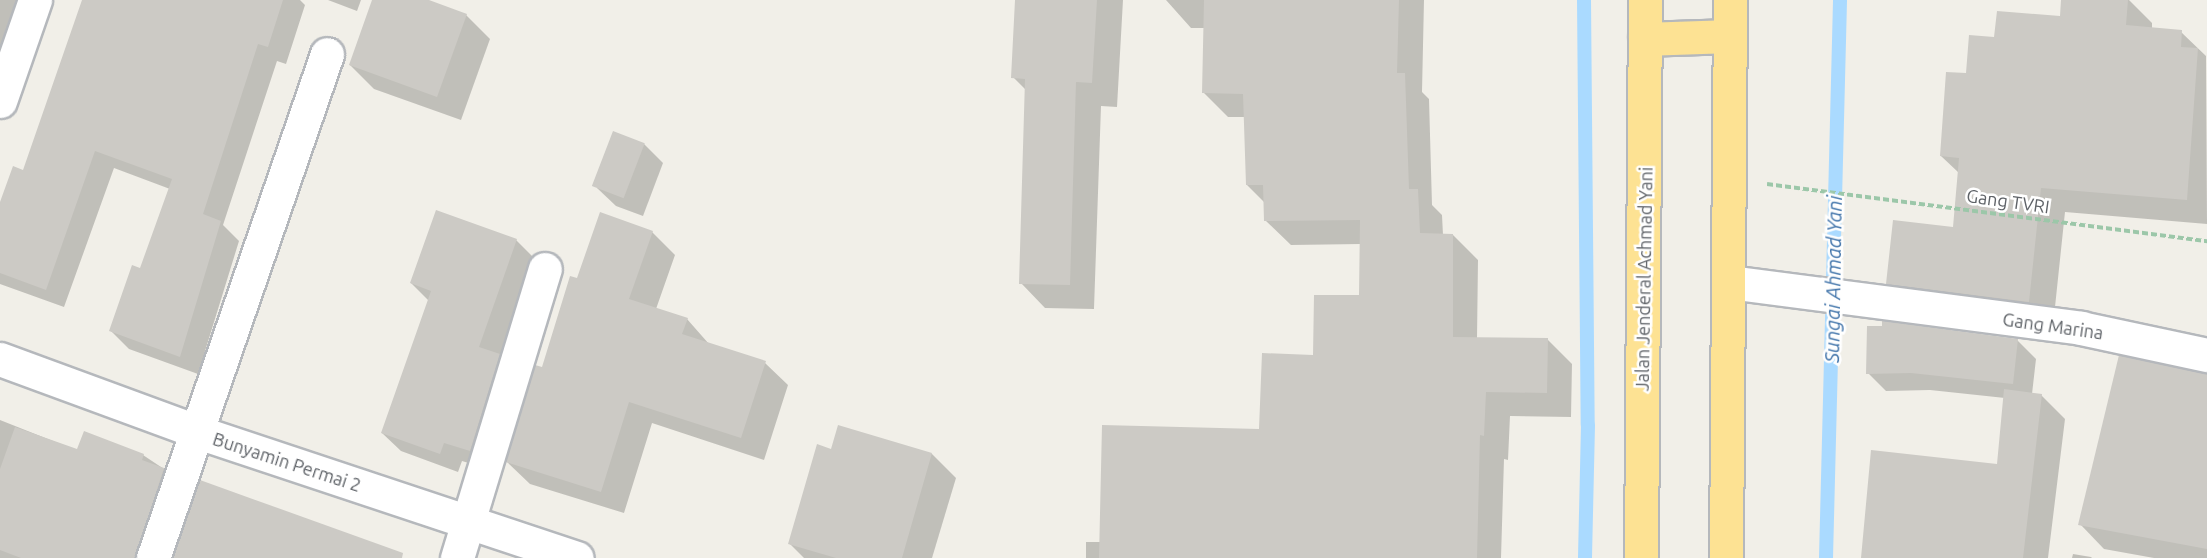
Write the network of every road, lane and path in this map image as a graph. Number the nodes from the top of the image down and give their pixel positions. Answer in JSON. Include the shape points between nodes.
{"nodes":[{"id":1,"x":35,"y":0,"type":"edge"},
{"id":2,"x":1645,"y":0,"type":"edge"},
{"id":3,"x":1730,"y":0,"type":"edge"},
{"id":4,"x":1729,"y":36,"type":"junction"},
{"id":5,"x":1645,"y":39,"type":"junction"},
{"id":6,"x":327,"y":54,"type":"dead end"},
{"id":7,"x":0,"y":101,"type":"edge"},
{"id":8,"x":1806,"y":189,"type":"dead end"},
{"id":9,"x":2207,"y":241,"type":"edge"},
{"id":10,"x":545,"y":269,"type":"dead end"},
{"id":11,"x":1729,"y":282,"type":"junction"},
{"id":12,"x":2207,"y":355,"type":"edge"},
{"id":13,"x":0,"y":359,"type":"edge"},
{"id":14,"x":198,"y":432,"type":"junction"},
{"id":15,"x":471,"y":523,"type":"junction"},
{"id":16,"x":153,"y":558,"type":"edge"},
{"id":17,"x":457,"y":558,"type":"edge"},
{"id":18,"x":577,"y":558,"type":"edge"},
{"id":19,"x":1641,"y":558,"type":"edge"},
{"id":20,"x":1726,"y":558,"type":"edge"}],
"edges":[{"from":1,"to":7,"type":"street"},
{"from":2,"to":5,"type":"highway","name":"Jalan Jenderal Achmad Yani"},
{"from":3,"to":4,"type":"highway"},
{"from":4,"to":5,"type":"highway"},
{"from":4,"to":11,"type":"highway"},
{"from":5,"to":19,"type":"highway","name":"Jalan Jenderal Achmad Yani"},
{"from":6,"to":14,"type":"street"},
{"from":8,"to":9,"type":"path","name":"Gang TVRI"},
{"from":10,"to":15,"type":"street"},
{"from":11,"to":12,"type":"street","name":"Gang Marina","via":[[2081,328]]},
{"from":11,"to":20,"type":"highway"},
{"from":13,"to":14,"type":"street","name":"Bunyamin Permai 2"},
{"from":14,"to":15,"type":"street","name":"Bunyamin Permai 2"},
{"from":14,"to":16,"type":"street"},
{"from":15,"to":17,"type":"street"},
{"from":15,"to":18,"type":"street","name":"Bunyamin Permai 2"}]}
